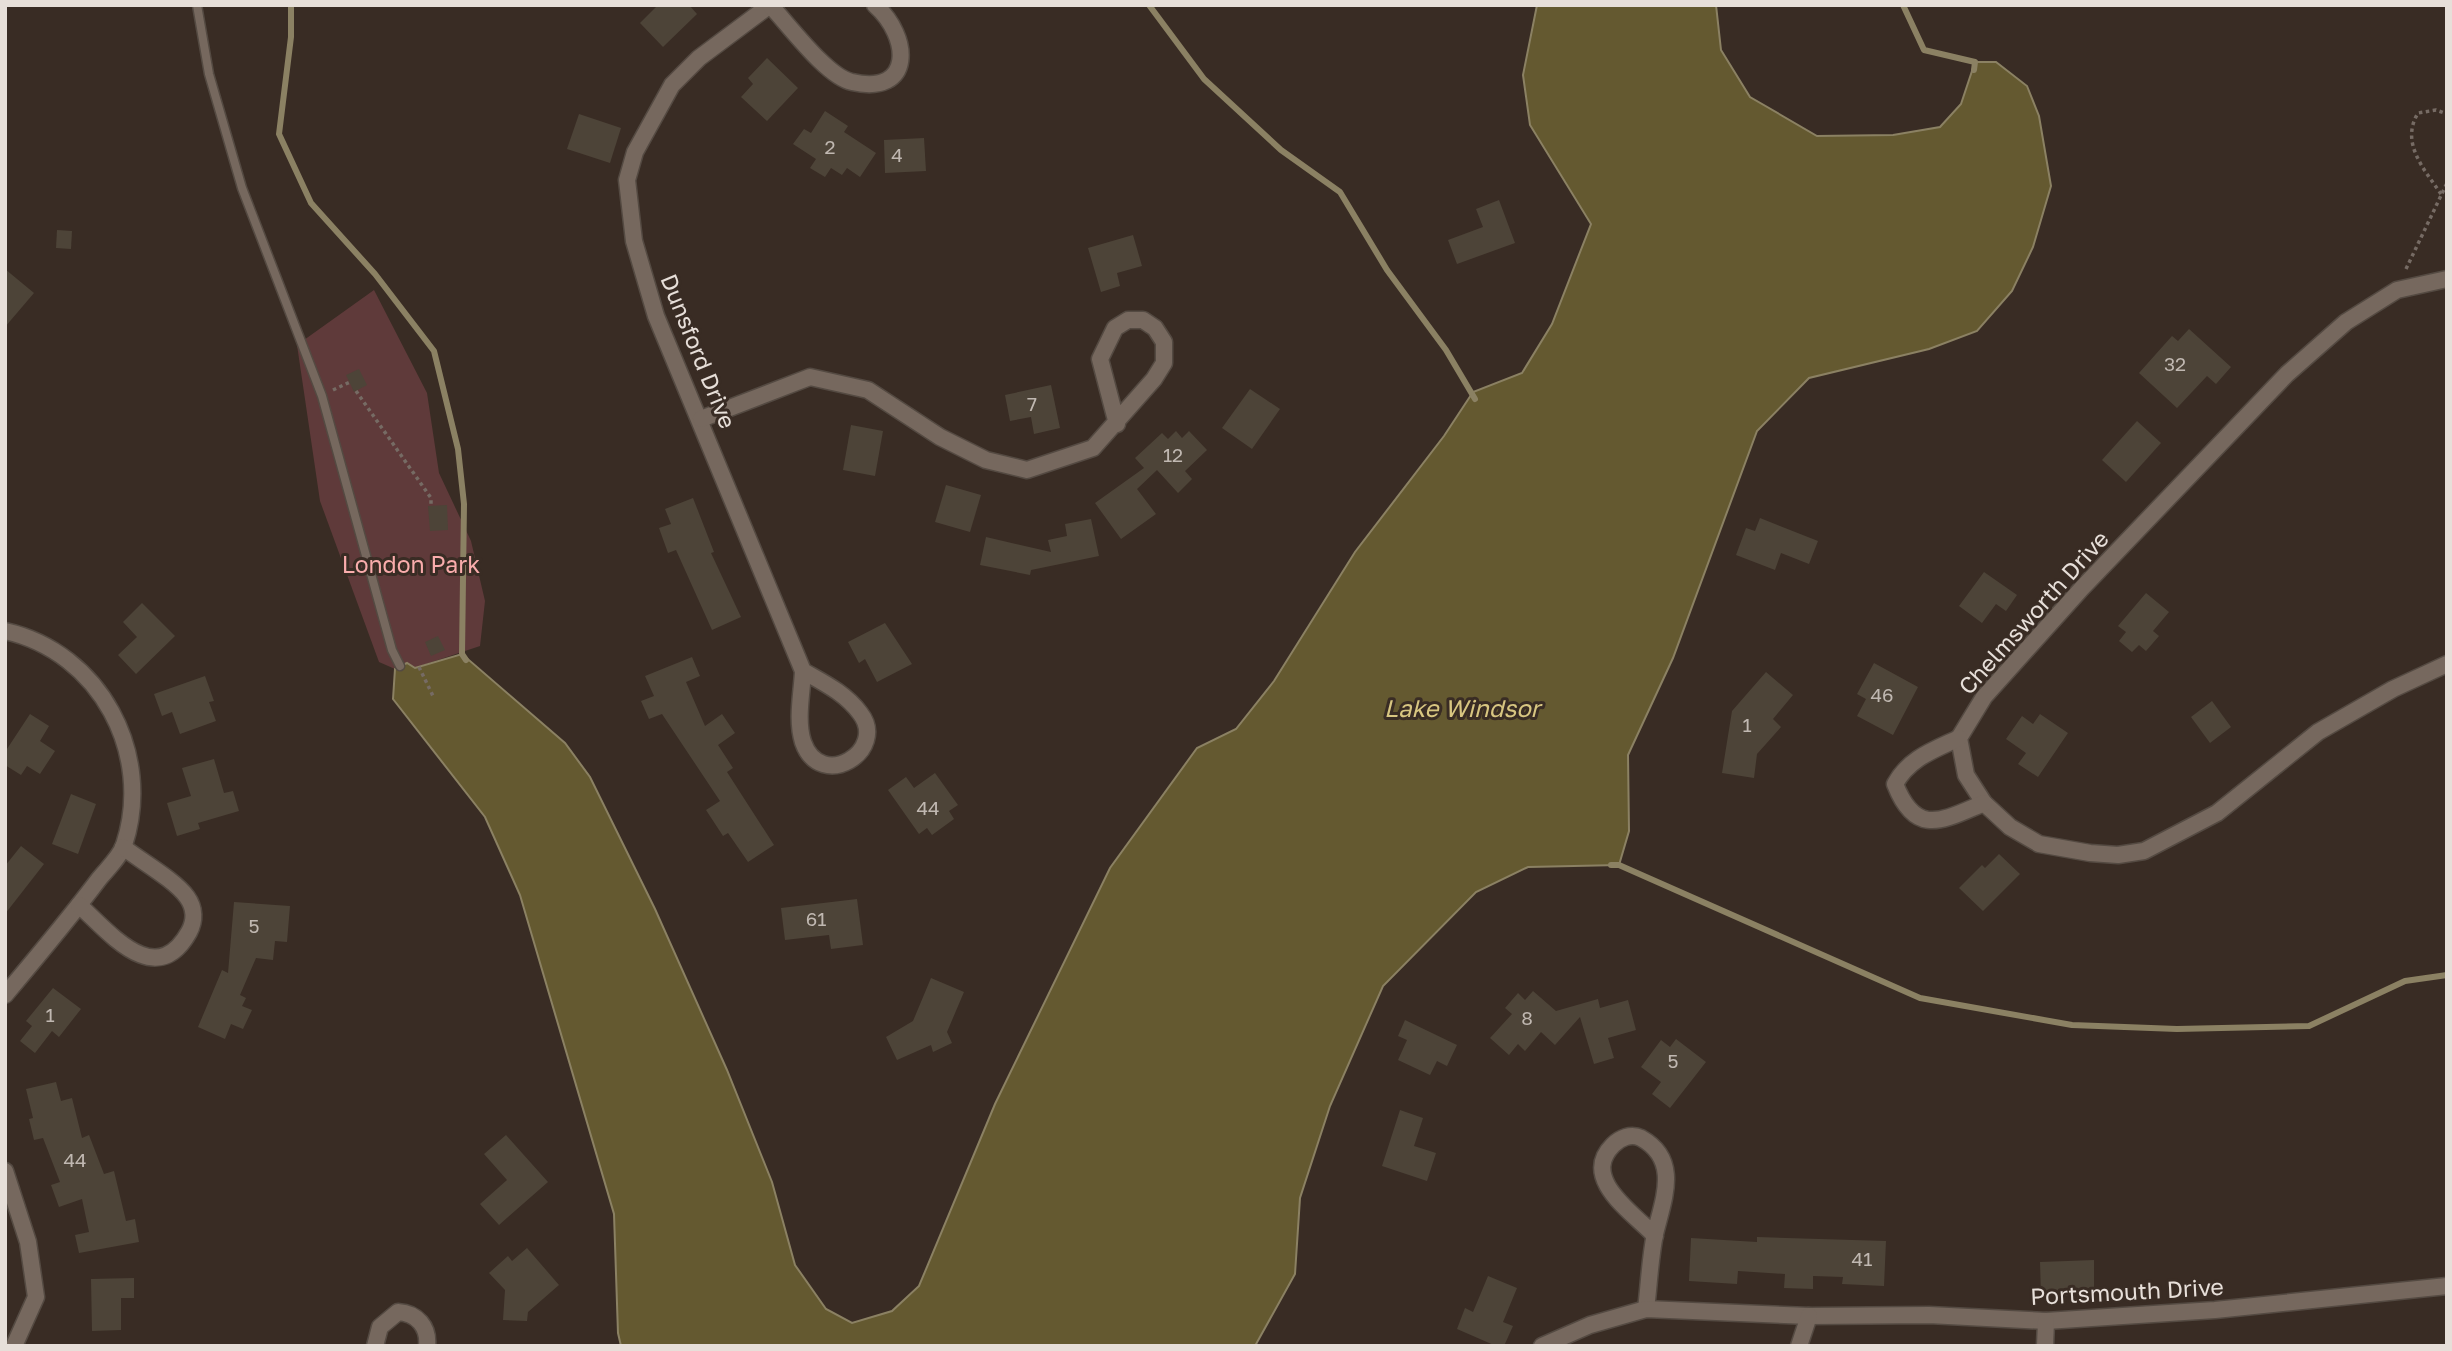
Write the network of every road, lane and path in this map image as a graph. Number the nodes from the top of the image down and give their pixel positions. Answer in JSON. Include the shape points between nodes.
{"nodes":[{"id":1,"x":197,"y":5,"type":"edge"},
{"id":2,"x":770,"y":5,"type":"edge"},
{"id":3,"x":875,"y":5,"type":"edge"},
{"id":4,"x":2447,"y":114,"type":"edge"},
{"id":5,"x":2447,"y":183,"type":"edge"},
{"id":6,"x":2441,"y":194,"type":"junction"},
{"id":7,"x":2447,"y":279,"type":"edge"},
{"id":8,"x":2397,"y":290,"type":"junction"},
{"id":9,"x":356,"y":390,"type":"dead end"},
{"id":10,"x":701,"y":419,"type":"junction"},
{"id":11,"x":1117,"y":424,"type":"junction"},
{"id":12,"x":431,"y":506,"type":"dead end"},
{"id":13,"x":5,"y":631,"type":"edge"},
{"id":14,"x":2447,"y":664,"type":"edge"},
{"id":15,"x":400,"y":667,"type":"dead end"},
{"id":16,"x":419,"y":667,"type":"dead end"},
{"id":17,"x":803,"y":671,"type":"junction"},
{"id":18,"x":433,"y":696,"type":"dead end"},
{"id":19,"x":1959,"y":738,"type":"junction"},
{"id":20,"x":1984,"y":803,"type":"junction"},
{"id":21,"x":123,"y":847,"type":"junction"},
{"id":22,"x":79,"y":905,"type":"junction"},
{"id":23,"x":5,"y":995,"type":"edge"},
{"id":24,"x":5,"y":1171,"type":"edge"},
{"id":25,"x":1655,"y":1236,"type":"junction"},
{"id":26,"x":2447,"y":1286,"type":"edge"},
{"id":27,"x":1646,"y":1309,"type":"junction"},
{"id":28,"x":1809,"y":1316,"type":"junction"},
{"id":29,"x":2046,"y":1321,"type":"junction"},
{"id":30,"x":14,"y":1346,"type":"edge"},
{"id":31,"x":375,"y":1346,"type":"edge"},
{"id":32,"x":427,"y":1346,"type":"edge"},
{"id":33,"x":1542,"y":1346,"type":"edge"},
{"id":34,"x":1799,"y":1346,"type":"edge"},
{"id":35,"x":2045,"y":1346,"type":"edge"}],
"edges":[{"from":1,"to":15,"type":"lane","via":[[209,74],[242,188],[322,396]]},
{"from":2,"to":3,"type":"street","via":[[835,74],[851,82],[868,83],[897,72],[902,58],[902,41]]},
{"from":2,"to":10,"type":"street","name":"Dunsford Drive","via":[[699,58],[672,85],[635,152],[628,180],[634,241],[656,316]]},
{"from":4,"to":6,"type":"path","via":[[2436,110],[2418,113],[2410,126],[2412,145]]},
{"from":5,"to":6,"type":"path"},
{"from":6,"to":8,"type":"path"},
{"from":7,"to":8,"type":"street","name":"Chelmsworth Drive"},
{"from":8,"to":19,"type":"street","name":"Chelmsworth Drive","via":[[2346,322],[2287,374],[2082,588],[1984,697]]},
{"from":9,"to":12,"type":"path","via":[[431,498]]},
{"from":10,"to":11,"type":"street","via":[[810,377],[868,390],[940,437],[986,460],[1027,470],[1093,448]]},
{"from":10,"to":17,"type":"street","name":"Dunsford Drive"},
{"from":11,"to":11,"type":"street","via":[[1100,359],[1115,328],[1128,320],[1143,320],[1164,342],[1164,363]]},
{"from":13,"to":21,"type":"street","via":[[69,660],[103,696],[122,733],[133,769]]},
{"from":14,"to":20,"type":"street","via":[[2318,732],[2217,813],[2144,851],[2118,855],[2039,844],[2010,827]]},
{"from":16,"to":18,"type":"path"},
{"from":17,"to":17,"type":"street","name":"Dunsford Drive","via":[[800,722],[804,743],[816,760],[846,764],[858,756],[864,743],[862,715],[846,698]]},
{"from":19,"to":20,"type":"street","via":[[1966,775]]},
{"from":19,"to":20,"type":"street","via":[[1913,760],[1895,784],[1901,800],[1925,821],[1940,822]]},
{"from":21,"to":22,"type":"street"},
{"from":21,"to":22,"type":"street","via":[[186,896],[194,912],[182,946],[150,959],[132,952]]},
{"from":22,"to":23,"type":"street"},
{"from":24,"to":30,"type":"street","via":[[29,1242],[36,1297]]},
{"from":25,"to":25,"type":"street","via":[[1666,1199],[1667,1175],[1661,1155],[1637,1136],[1620,1138],[1609,1149],[1604,1180],[1611,1194]]},
{"from":25,"to":27,"type":"street"},
{"from":26,"to":29,"type":"street","name":"Portsmouth Drive","via":[[2215,1310]]},
{"from":27,"to":28,"type":"street","name":"Portsmouth Drive"},
{"from":27,"to":33,"type":"street","name":"Portsmouth Drive","via":[[1590,1325]]},
{"from":28,"to":29,"type":"street","name":"Portsmouth Drive","via":[[1929,1315]]},
{"from":28,"to":34,"type":"street"},
{"from":29,"to":35,"type":"street"},
{"from":31,"to":32,"type":"street","via":[[380,1327],[398,1312],[417,1318],[426,1329]]}]}
